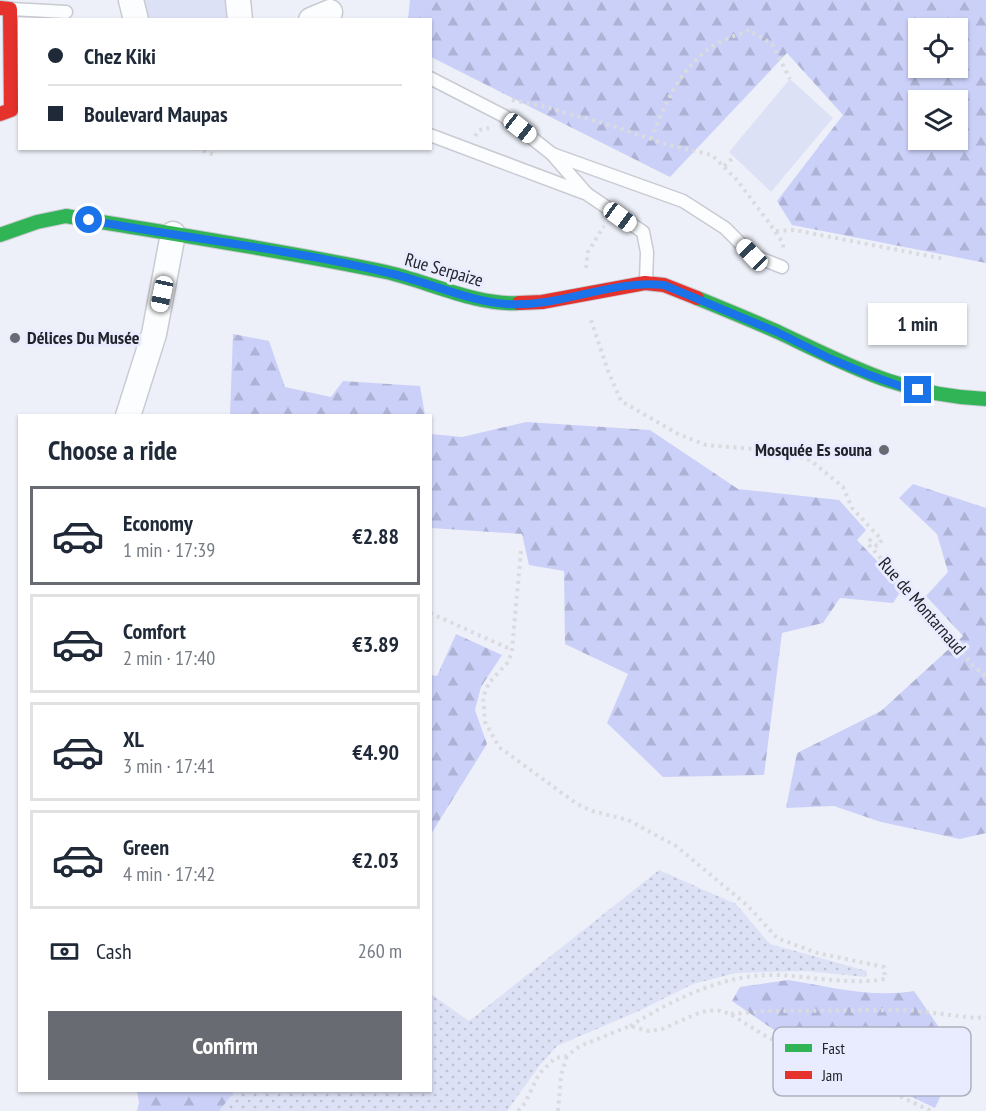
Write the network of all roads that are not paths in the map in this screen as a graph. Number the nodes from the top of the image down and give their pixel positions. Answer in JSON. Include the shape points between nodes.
{"nodes":[{"id":1,"x":130,"y":0,"type":"edge"},
{"id":2,"x":238,"y":0,"type":"edge"},
{"id":3,"x":5,"y":9,"type":"edge"},
{"id":4,"x":66,"y":12,"type":"dead end"},
{"id":5,"x":135,"y":18,"type":"edge"},
{"id":6,"x":240,"y":18,"type":"edge"},
{"id":7,"x":432,"y":79,"type":"edge"},
{"id":8,"x":10,"y":111,"type":"edge"},
{"id":9,"x":432,"y":136,"type":"edge"},
{"id":10,"x":552,"y":154,"type":"junction"},
{"id":11,"x":587,"y":194,"type":"junction"},
{"id":12,"x":173,"y":234,"type":"junction"},
{"id":13,"x":0,"y":235,"type":"edge"},
{"id":14,"x":782,"y":267,"type":"road end"},
{"id":15,"x":645,"y":283,"type":"junction"},
{"id":16,"x":986,"y":399,"type":"edge"},
{"id":17,"x":129,"y":414,"type":"edge"}],
"edges":[{"from":1,"to":5,"type":"street"},
{"from":2,"to":6,"type":"street"},
{"from":3,"to":4,"type":"lane"},
{"from":3,"to":8,"type":"street"},
{"from":7,"to":10,"type":"lane","via":[[504,116]]},
{"from":9,"to":11,"type":"lane"},
{"from":10,"to":11,"type":"lane"},
{"from":10,"to":14,"type":"lane","via":[[683,201],[725,228],[752,255]]},
{"from":11,"to":15,"type":"lane","via":[[643,232],[648,252]]},
{"from":12,"to":13,"type":"street","name":"Rue Serpaize","via":[[66,216]]},
{"from":12,"to":15,"type":"street","name":"Rue Serpaize","via":[[390,273],[510,304]]},
{"from":12,"to":17,"type":"street","via":[[154,334]]},
{"from":15,"to":16,"type":"street","name":"Rue Serpaize","via":[[664,285],[903,387],[953,398]]}]}
